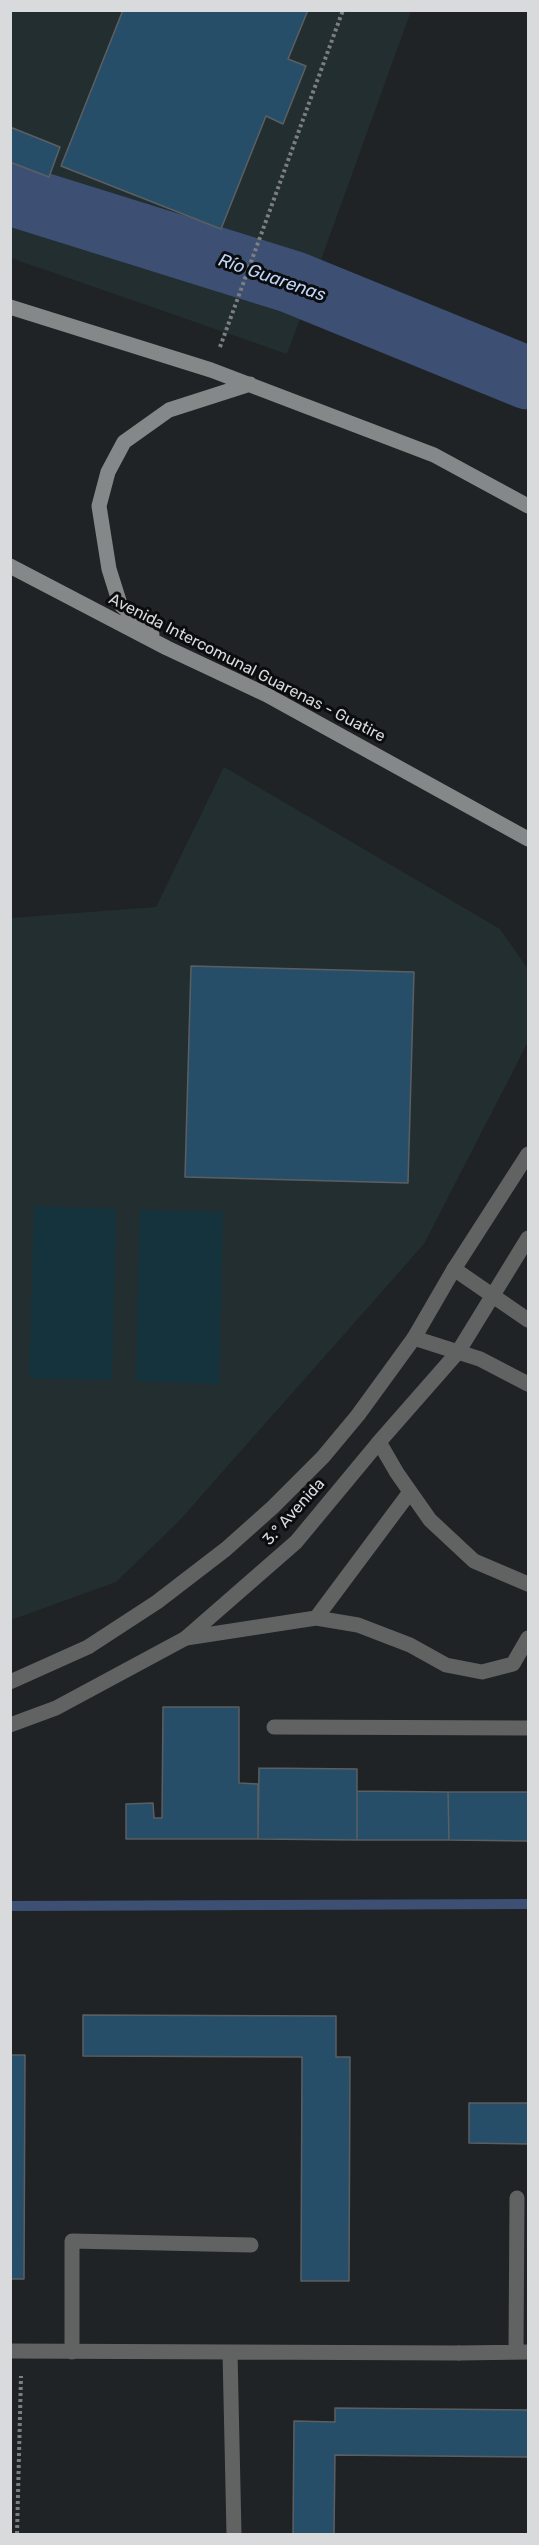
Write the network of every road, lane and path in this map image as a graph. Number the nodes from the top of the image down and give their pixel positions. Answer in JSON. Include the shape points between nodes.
{"nodes":[{"id":1,"x":343,"y":10,"type":"edge"},
{"id":2,"x":10,"y":307,"type":"edge"},
{"id":3,"x":212,"y":370,"type":"junction"},
{"id":4,"x":250,"y":384,"type":"junction"},
{"id":5,"x":528,"y":506,"type":"edge"},
{"id":6,"x":10,"y":566,"type":"edge"},
{"id":7,"x":167,"y":648,"type":"junction"},
{"id":8,"x":528,"y":839,"type":"edge"},
{"id":9,"x":528,"y":1154,"type":"edge"},
{"id":10,"x":528,"y":1238,"type":"edge"},
{"id":11,"x":454,"y":1269,"type":"junction"},
{"id":12,"x":493,"y":1296,"type":"junction"},
{"id":13,"x":528,"y":1320,"type":"edge"},
{"id":14,"x":414,"y":1338,"type":"junction"},
{"id":15,"x":458,"y":1352,"type":"junction"},
{"id":16,"x":528,"y":1384,"type":"edge"},
{"id":17,"x":379,"y":1442,"type":"junction"},
{"id":18,"x":410,"y":1492,"type":"junction"},
{"id":19,"x":528,"y":1584,"type":"edge"},
{"id":20,"x":316,"y":1618,"type":"junction"},
{"id":21,"x":186,"y":1638,"type":"junction"},
{"id":22,"x":528,"y":1638,"type":"edge"},
{"id":23,"x":10,"y":1682,"type":"edge"},
{"id":24,"x":10,"y":1725,"type":"edge"},
{"id":25,"x":274,"y":1728,"type":"dead end"},
{"id":26,"x":528,"y":1728,"type":"edge"},
{"id":27,"x":517,"y":2198,"type":"dead end"},
{"id":28,"x":251,"y":2244,"type":"dead end"},
{"id":29,"x":522,"y":2351,"type":"edge"},
{"id":30,"x":16,"y":2352,"type":"edge"},
{"id":31,"x":72,"y":2352,"type":"junction"},
{"id":32,"x":230,"y":2352,"type":"junction"},
{"id":33,"x":17,"y":2535,"type":"edge"},
{"id":34,"x":234,"y":2535,"type":"edge"}],
"edges":[{"from":1,"to":3,"type":"path"},
{"from":2,"to":3,"type":"main road"},
{"from":3,"to":4,"type":"main road"},
{"from":4,"to":5,"type":"main road","via":[[434,455]]},
{"from":4,"to":7,"type":"main road","via":[[169,410],[124,442],[108,472],[99,506],[103,540],[120,604]]},
{"from":6,"to":7,"type":"main road","name":"Avenida Intercomunal Guarenas - Guatire"},
{"from":7,"to":8,"type":"main road","name":"Avenida Intercomunal Guarenas - Guatire","via":[[267,695]]},
{"from":9,"to":11,"type":"street","name":"3.° Avenida"},
{"from":10,"to":12,"type":"street","name":"3.° Avenida"},
{"from":11,"to":12,"type":"street"},
{"from":11,"to":14,"type":"street","name":"3.° Avenida"},
{"from":12,"to":13,"type":"street"},
{"from":12,"to":15,"type":"street","name":"3.° Avenida"},
{"from":14,"to":15,"type":"street"},
{"from":14,"to":23,"type":"street","name":"3.° Avenida","via":[[323,1457],[226,1549],[157,1602],[88,1647]]},
{"from":15,"to":16,"type":"street"},
{"from":15,"to":17,"type":"street","name":"3.° Avenida"},
{"from":17,"to":18,"type":"street"},
{"from":17,"to":21,"type":"street","name":"3.° Avenida","via":[[296,1542]]},
{"from":18,"to":19,"type":"street","via":[[430,1520],[474,1561]]},
{"from":18,"to":20,"type":"street"},
{"from":20,"to":21,"type":"street"},
{"from":20,"to":22,"type":"street","via":[[358,1625],[410,1645],[446,1665],[482,1672],[513,1664]]},
{"from":21,"to":24,"type":"street","name":"3.° Avenida","via":[[56,1708]]},
{"from":25,"to":26,"type":"street"},
{"from":27,"to":29,"type":"street"},
{"from":28,"to":31,"type":"street","via":[[72,2241]]},
{"from":29,"to":32,"type":"street"},
{"from":30,"to":31,"type":"street"},
{"from":30,"to":33,"type":"path"},
{"from":31,"to":32,"type":"street"},
{"from":32,"to":34,"type":"street"}]}
